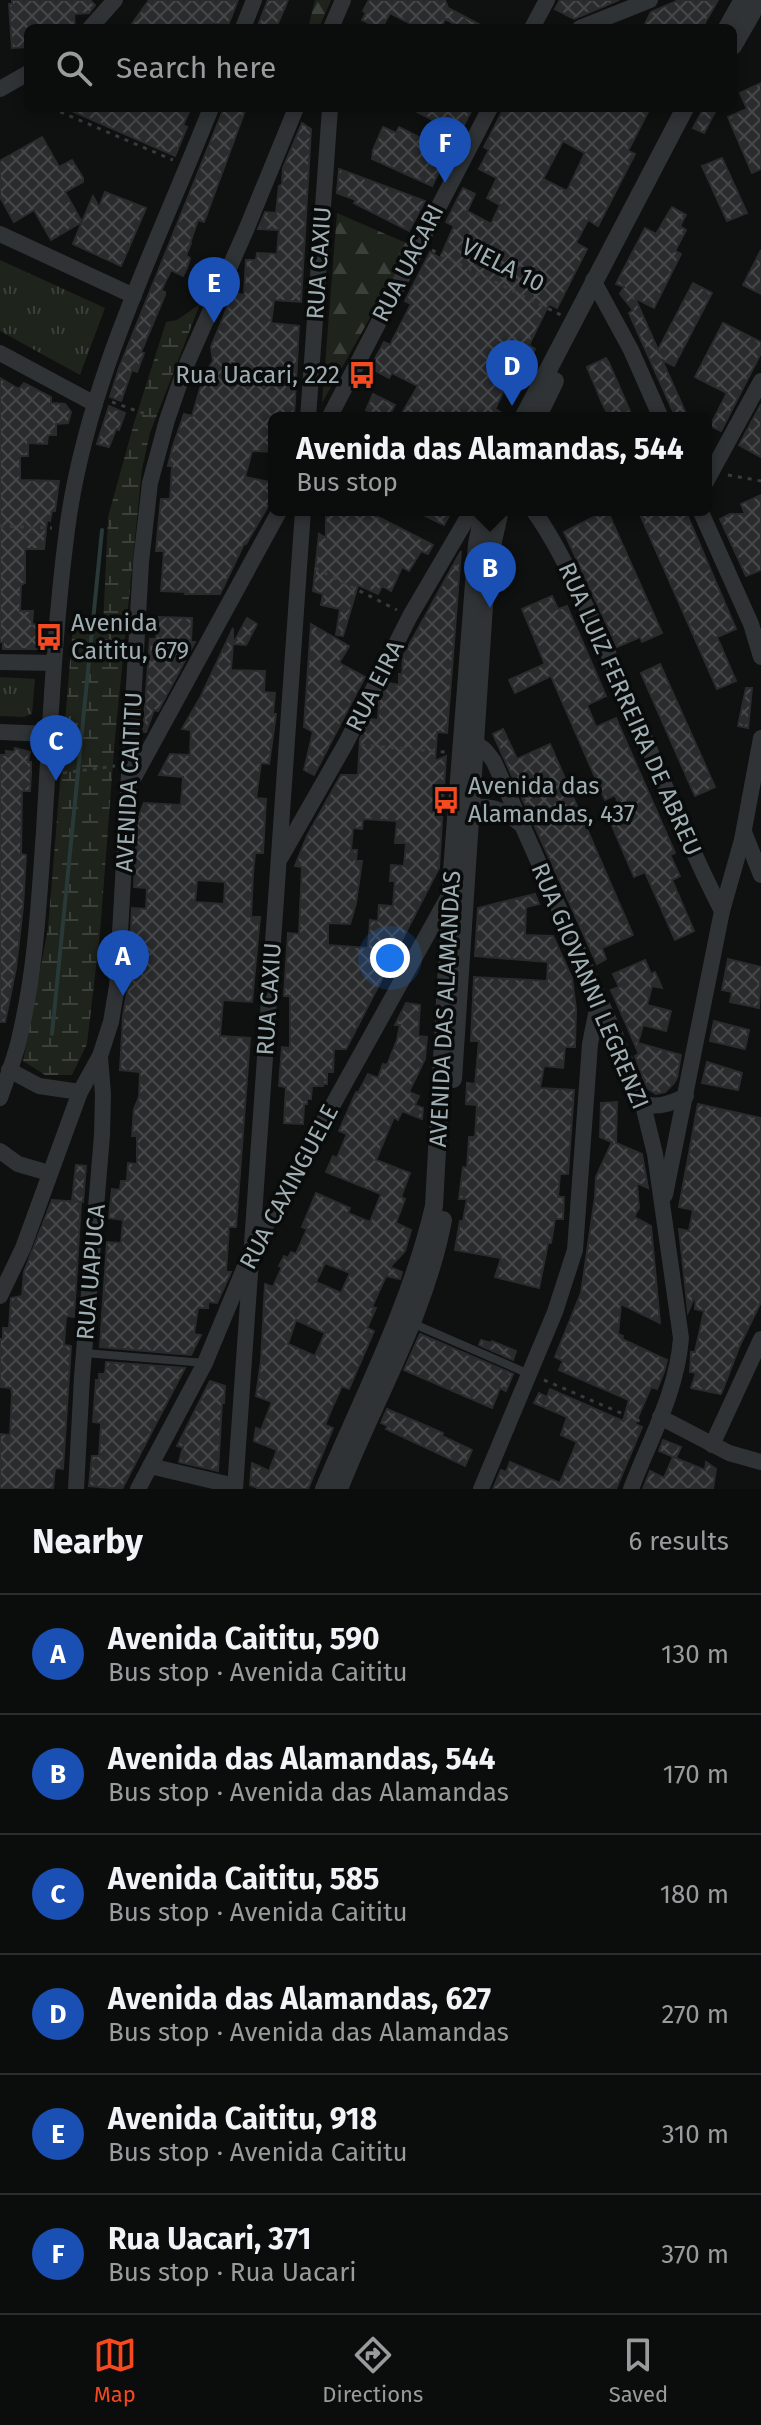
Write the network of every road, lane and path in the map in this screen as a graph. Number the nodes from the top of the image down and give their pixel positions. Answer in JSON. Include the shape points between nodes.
{"nodes":[{"id":1,"x":115,"y":0,"type":"edge"},
{"id":2,"x":254,"y":0,"type":"edge"},
{"id":3,"x":547,"y":0,"type":"edge"},
{"id":4,"x":650,"y":0,"type":"edge"},
{"id":5,"x":745,"y":0,"type":"edge"},
{"id":6,"x":754,"y":0,"type":"edge"},
{"id":7,"x":94,"y":24,"type":"edge"},
{"id":8,"x":245,"y":24,"type":"edge"},
{"id":9,"x":534,"y":24,"type":"edge"},
{"id":10,"x":590,"y":24,"type":"edge"},
{"id":11,"x":729,"y":24,"type":"edge"},
{"id":12,"x":737,"y":39,"type":"edge"},
{"id":13,"x":0,"y":71,"type":"edge"},
{"id":14,"x":23,"y":76,"type":"edge"},
{"id":15,"x":0,"y":89,"type":"edge"},
{"id":16,"x":60,"y":112,"type":"edge"},
{"id":17,"x":209,"y":112,"type":"edge"},
{"id":18,"x":294,"y":112,"type":"edge"},
{"id":19,"x":330,"y":112,"type":"edge"},
{"id":20,"x":488,"y":112,"type":"edge"},
{"id":21,"x":683,"y":112,"type":"edge"},
{"id":22,"x":696,"y":112,"type":"edge"},
{"id":23,"x":188,"y":166,"type":"junction"},
{"id":24,"x":0,"y":234,"type":"edge"},
{"id":25,"x":418,"y":243,"type":"junction"},
{"id":26,"x":596,"y":286,"type":"junction"},
{"id":27,"x":134,"y":296,"type":"junction"},
{"id":28,"x":572,"y":320,"type":"junction"},
{"id":29,"x":0,"y":353,"type":"edge"},
{"id":30,"x":185,"y":368,"type":"junction"},
{"id":31,"x":310,"y":381,"type":"junction"},
{"id":32,"x":761,"y":381,"type":"edge"},
{"id":33,"x":96,"y":400,"type":"junction"},
{"id":34,"x":308,"y":412,"type":"edge"},
{"id":35,"x":332,"y":412,"type":"edge"},
{"id":36,"x":526,"y":412,"type":"edge"},
{"id":37,"x":540,"y":412,"type":"edge"},
{"id":38,"x":658,"y":412,"type":"edge"},
{"id":39,"x":158,"y":418,"type":"dead end"},
{"id":40,"x":712,"y":471,"type":"edge"},
{"id":41,"x":712,"y":477,"type":"edge"},
{"id":42,"x":761,"y":481,"type":"edge"},
{"id":43,"x":277,"y":516,"type":"edge"},
{"id":44,"x":303,"y":516,"type":"edge"},
{"id":45,"x":468,"y":516,"type":"edge"},
{"id":46,"x":483,"y":516,"type":"edge"},
{"id":47,"x":499,"y":516,"type":"edge"},
{"id":48,"x":537,"y":516,"type":"edge"},
{"id":49,"x":703,"y":516,"type":"edge"},
{"id":50,"x":0,"y":526,"type":"edge"},
{"id":51,"x":67,"y":528,"type":"junction"},
{"id":52,"x":301,"y":561,"type":"junction"},
{"id":53,"x":410,"y":616,"type":"junction"},
{"id":54,"x":761,"y":657,"type":"edge"},
{"id":55,"x":0,"y":662,"type":"edge"},
{"id":56,"x":54,"y":663,"type":"junction"},
{"id":57,"x":0,"y":732,"type":"edge"},
{"id":58,"x":50,"y":734,"type":"junction"},
{"id":59,"x":761,"y":738,"type":"edge"},
{"id":60,"x":346,"y":743,"type":"junction"},
{"id":61,"x":467,"y":746,"type":"junction"},
{"id":62,"x":102,"y":768,"type":"dead end"},
{"id":63,"x":63,"y":773,"type":"dead end"},
{"id":64,"x":129,"y":786,"type":"junction"},
{"id":65,"x":464,"y":806,"type":"junction"},
{"id":66,"x":520,"y":824,"type":"junction"},
{"id":67,"x":744,"y":832,"type":"junction"},
{"id":68,"x":279,"y":861,"type":"junction"},
{"id":69,"x":761,"y":875,"type":"edge"},
{"id":70,"x":458,"y":886,"type":"junction"},
{"id":71,"x":722,"y":911,"type":"junction"},
{"id":72,"x":599,"y":999,"type":"junction"},
{"id":73,"x":8,"y":1047,"type":"edge"},
{"id":74,"x":100,"y":1056,"type":"junction"},
{"id":75,"x":9,"y":1070,"type":"junction"},
{"id":76,"x":80,"y":1092,"type":"junction"},
{"id":77,"x":686,"y":1096,"type":"junction"},
{"id":78,"x":0,"y":1098,"type":"edge"},
{"id":79,"x":642,"y":1103,"type":"junction"},
{"id":80,"x":0,"y":1151,"type":"edge"},
{"id":81,"x":49,"y":1173,"type":"junction"},
{"id":82,"x":663,"y":1204,"type":"junction"},
{"id":83,"x":251,"y":1252,"type":"junction"},
{"id":84,"x":0,"y":1296,"type":"edge"},
{"id":85,"x":411,"y":1322,"type":"junction"},
{"id":86,"x":761,"y":1339,"type":"edge"},
{"id":87,"x":84,"y":1353,"type":"junction"},
{"id":88,"x":205,"y":1363,"type":"junction"},
{"id":89,"x":529,"y":1374,"type":"junction"},
{"id":90,"x":657,"y":1422,"type":"junction"},
{"id":91,"x":712,"y":1445,"type":"junction"},
{"id":92,"x":761,"y":1462,"type":"edge"},
{"id":93,"x":150,"y":1466,"type":"junction"},
{"id":94,"x":235,"y":1488,"type":"edge"},
{"id":95,"x":76,"y":1489,"type":"edge"},
{"id":96,"x":138,"y":1489,"type":"edge"},
{"id":97,"x":324,"y":1489,"type":"edge"},
{"id":98,"x":339,"y":1489,"type":"edge"},
{"id":99,"x":481,"y":1489,"type":"edge"},
{"id":100,"x":631,"y":1489,"type":"edge"}],
"edges":[{"from":1,"to":7,"type":"street"},
{"from":2,"to":8,"type":"street"},
{"from":3,"to":9,"type":"street"},
{"from":4,"to":10,"type":"street"},
{"from":5,"to":11,"type":"street"},
{"from":6,"to":12,"type":"street"},
{"from":13,"to":14,"type":"street"},
{"from":14,"to":15,"type":"street"},
{"from":16,"to":23,"type":"path"},
{"from":17,"to":23,"type":"street"},
{"from":18,"to":30,"type":"street","name":"AVENIDA CAITITU"},
{"from":19,"to":31,"type":"street","name":"RUA CAXIU"},
{"from":20,"to":25,"type":"street","name":"RUA UACARI"},
{"from":21,"to":26,"type":"street"},
{"from":22,"to":26,"type":"street"},
{"from":23,"to":27,"type":"street"},
{"from":24,"to":27,"type":"street"},
{"from":25,"to":28,"type":"path","name":"VIELA 10"},
{"from":25,"to":35,"type":"street","name":"RUA UACARI"},
{"from":26,"to":28,"type":"street"},
{"from":26,"to":37,"type":"street"},
{"from":26,"to":38,"type":"street"},
{"from":27,"to":33,"type":"street"},
{"from":28,"to":36,"type":"street"},
{"from":29,"to":33,"type":"street"},
{"from":30,"to":31,"type":"path"},
{"from":30,"to":64,"type":"street","name":"AVENIDA CAITITU","via":[[150,483]]},
{"from":31,"to":34,"type":"street","name":"RUA CAXIU"},
{"from":32,"to":40,"type":"street"},
{"from":33,"to":39,"type":"path"},
{"from":33,"to":51,"type":"street"},
{"from":41,"to":42,"type":"path"},
{"from":43,"to":64,"type":"street"},
{"from":44,"to":52,"type":"street","name":"RUA CAXIU"},
{"from":45,"to":53,"type":"street","name":"RUA EIRA"},
{"from":46,"to":61,"type":"street","name":"AVENIDA DAS ALAMANDAS"},
{"from":47,"to":61,"type":"street","name":"AVENIDA DAS ALAMANDAS"},
{"from":48,"to":71,"type":"street","name":"RUA LUIZ FERREIRA DE ABREU","via":[[600,635]]},
{"from":49,"to":54,"type":"street"},
{"from":50,"to":51,"type":"path"},
{"from":51,"to":56,"type":"street"},
{"from":52,"to":53,"type":"path"},
{"from":52,"to":68,"type":"street","name":"RUA CAXIU"},
{"from":53,"to":60,"type":"street","name":"RUA EIRA"},
{"from":55,"to":56,"type":"street"},
{"from":56,"to":58,"type":"street"},
{"from":57,"to":58,"type":"street"},
{"from":58,"to":73,"type":"street","via":[[38,924],[20,1035]]},
{"from":59,"to":67,"type":"street"},
{"from":60,"to":61,"type":"path"},
{"from":60,"to":68,"type":"street","name":"RUA EIRA"},
{"from":61,"to":65,"type":"street","name":"AVENIDA DAS ALAMANDAS"},
{"from":61,"to":66,"type":"street","name":"RUA GIOVANNI LEGRENZI","via":[[485,749],[494,762]]},
{"from":62,"to":63,"type":"path"},
{"from":64,"to":74,"type":"street","name":"AVENIDA CAITITU","via":[[117,986]]},
{"from":65,"to":66,"type":"street","via":[[494,807]]},
{"from":65,"to":70,"type":"street","name":"AVENIDA DAS ALAMANDAS"},
{"from":66,"to":72,"type":"street","name":"RUA GIOVANNI LEGRENZI"},
{"from":67,"to":69,"type":"street"},
{"from":67,"to":71,"type":"street"},
{"from":68,"to":83,"type":"street","name":"RUA CAXIU"},
{"from":70,"to":83,"type":"street","name":"RUA CAXINGUELE"},
{"from":70,"to":85,"type":"street","name":"AVENIDA DAS ALAMANDAS","via":[[447,1191],[429,1276]]},
{"from":70,"to":97,"type":"street","name":"AVENIDA DAS ALAMANDAS","via":[[434,1206],[399,1317]]},
{"from":71,"to":77,"type":"street"},
{"from":72,"to":79,"type":"street","name":"RUA GIOVANNI LEGRENZI"},
{"from":72,"to":89,"type":"street","via":[[590,1044],[575,1250]]},
{"from":73,"to":75,"type":"street"},
{"from":74,"to":76,"type":"street","name":"AVENIDA CAITITU"},
{"from":74,"to":87,"type":"street","name":"RUA UAPUCA","via":[[102,1135]]},
{"from":75,"to":76,"type":"street","via":[[39,1086]]},
{"from":75,"to":78,"type":"street"},
{"from":76,"to":81,"type":"street","name":"AVENIDA CAITITU"},
{"from":77,"to":79,"type":"street","via":[[668,1104]]},
{"from":77,"to":82,"type":"street"},
{"from":79,"to":82,"type":"street","name":"RUA GIOVANNI LEGRENZI"},
{"from":80,"to":81,"type":"street","via":[[18,1164]]},
{"from":81,"to":84,"type":"street","name":"AVENIDA CAITITU"},
{"from":82,"to":90,"type":"street","name":"RUA GIOVANNI LEGRENZI","via":[[681,1338],[671,1394]]},
{"from":83,"to":88,"type":"street","name":"RUA CAXINGUELE"},
{"from":83,"to":94,"type":"street","name":"RUA CAXIU"},
{"from":85,"to":89,"type":"lane"},
{"from":85,"to":98,"type":"street","name":"AVENIDA DAS ALAMANDAS"},
{"from":86,"to":91,"type":"street"},
{"from":87,"to":88,"type":"lane"},
{"from":87,"to":95,"type":"street","name":"RUA UAPUCA"},
{"from":88,"to":93,"type":"street","name":"RUA CAXINGUELE"},
{"from":89,"to":90,"type":"path"},
{"from":89,"to":99,"type":"street"},
{"from":90,"to":91,"type":"street"},
{"from":90,"to":100,"type":"street","name":"RUA GIOVANNI LEGRENZI"},
{"from":91,"to":92,"type":"street"},
{"from":93,"to":94,"type":"street"},
{"from":93,"to":96,"type":"street","name":"RUA CAXINGUELE"}]}
